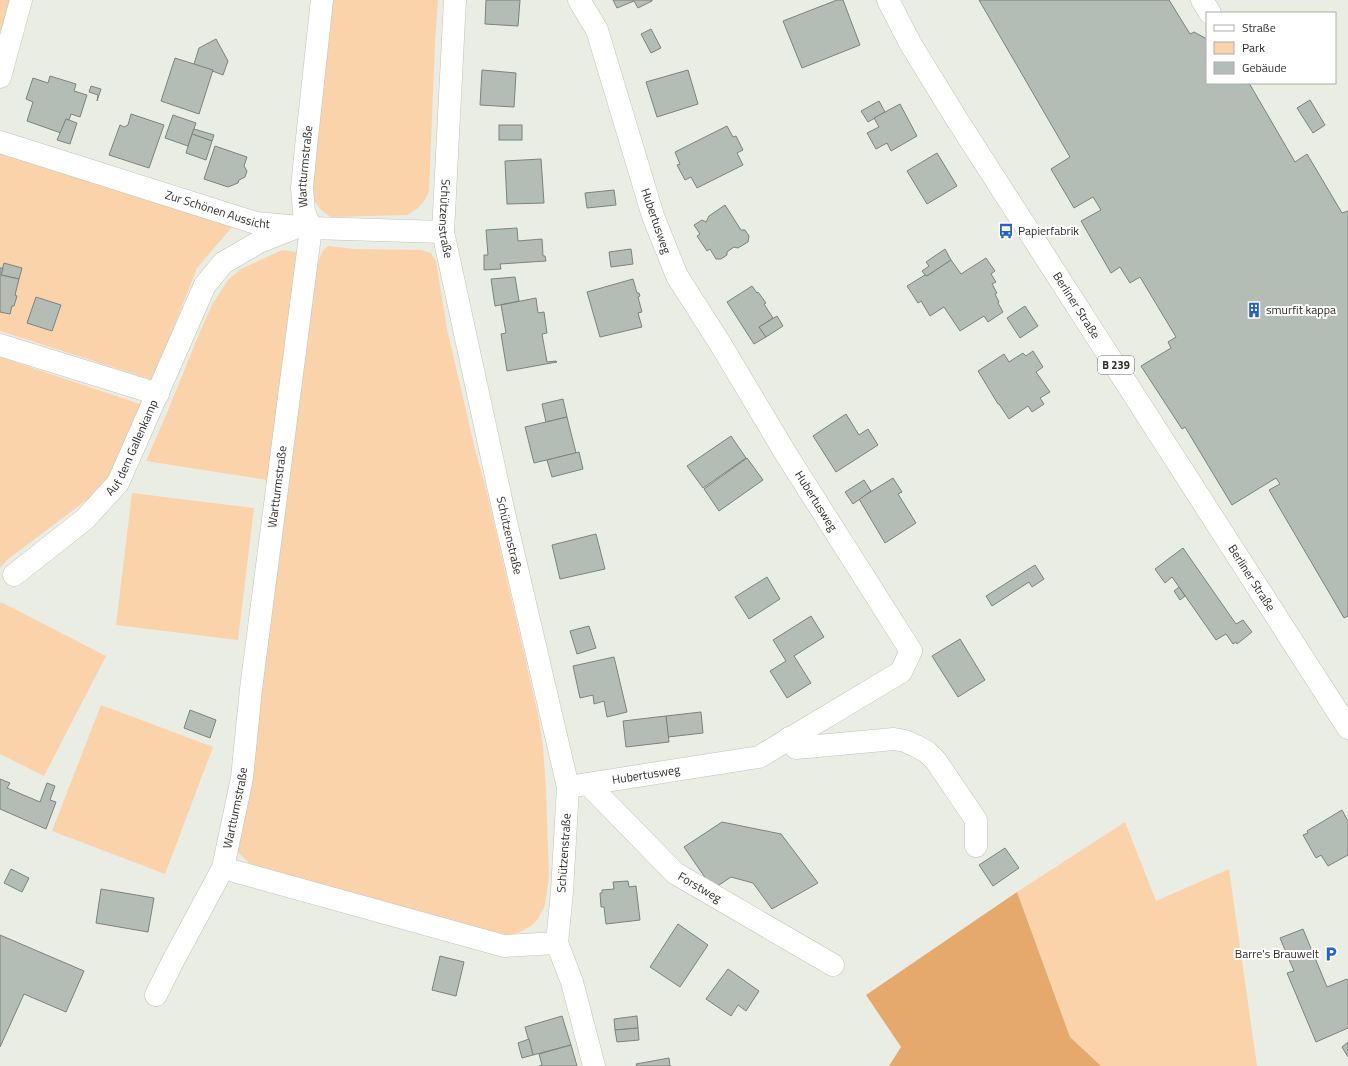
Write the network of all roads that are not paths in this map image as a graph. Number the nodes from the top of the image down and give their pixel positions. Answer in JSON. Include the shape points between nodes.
{"nodes":[{"id":1,"x":21,"y":0,"type":"edge"},
{"id":2,"x":322,"y":0,"type":"edge"},
{"id":3,"x":456,"y":0,"type":"edge"},
{"id":4,"x":579,"y":0,"type":"edge"},
{"id":5,"x":888,"y":0,"type":"edge"},
{"id":6,"x":1202,"y":0,"type":"edge"},
{"id":7,"x":1209,"y":12,"type":"edge"},
{"id":8,"x":0,"y":77,"type":"edge"},
{"id":9,"x":0,"y":142,"type":"edge"},
{"id":10,"x":304,"y":228,"type":"junction"},
{"id":11,"x":443,"y":232,"type":"junction"},
{"id":12,"x":0,"y":345,"type":"edge"},
{"id":13,"x":158,"y":394,"type":"junction"},
{"id":14,"x":14,"y":575,"type":"dead end"},
{"id":15,"x":1348,"y":728,"type":"edge"},
{"id":16,"x":789,"y":738,"type":"junction"},
{"id":17,"x":578,"y":786,"type":"junction"},
{"id":18,"x":976,"y":846,"type":"dead end"},
{"id":19,"x":223,"y":868,"type":"junction"},
{"id":20,"x":557,"y":943,"type":"junction"},
{"id":21,"x":833,"y":965,"type":"dead end"},
{"id":22,"x":156,"y":995,"type":"dead end"},
{"id":23,"x":594,"y":1066,"type":"edge"}],
"edges":[{"from":1,"to":8,"type":"street"},
{"from":2,"to":10,"type":"street","name":"Wartturmstraße","via":[[302,188]]},
{"from":3,"to":11,"type":"street","name":"Schützenstraße"},
{"from":4,"to":16,"type":"street","name":"Hubertusweg","via":[[598,30],[653,216],[677,276],[911,651],[901,672]]},
{"from":5,"to":15,"type":"street","name":"Berliner Straße","number":"B 239","via":[[910,43],[956,118]]},
{"from":6,"to":7,"type":"street"},
{"from":9,"to":10,"type":"street","name":"Zur Schönen Aussicht","via":[[256,223]]},
{"from":10,"to":11,"type":"street","name":"Zur Schönen Aussicht"},
{"from":10,"to":13,"type":"street","via":[[259,242],[223,263],[205,285]]},
{"from":10,"to":19,"type":"street","name":"Wartturmstraße","via":[[242,778]]},
{"from":11,"to":17,"type":"street","name":"Schützenstraße","via":[[504,513]]},
{"from":12,"to":13,"type":"street","name":"Auf dem Gallenkamp"},
{"from":13,"to":14,"type":"street","name":"Auf dem Gallenkamp","via":[[118,483],[85,518]]},
{"from":16,"to":17,"type":"street","name":"Hubertusweg","via":[[759,756]]},
{"from":16,"to":18,"type":"street","via":[[796,748],[894,739],[927,752],[936,761],[976,820]]},
{"from":17,"to":20,"type":"street","name":"Schützenstraße"},
{"from":17,"to":21,"type":"street","name":"Forstweg","via":[[675,873]]},
{"from":19,"to":20,"type":"street","via":[[504,946]]},
{"from":19,"to":22,"type":"street","name":"Wartturmstraße"},
{"from":20,"to":23,"type":"street","name":"Schützenstraße","via":[[572,982]]}]}
